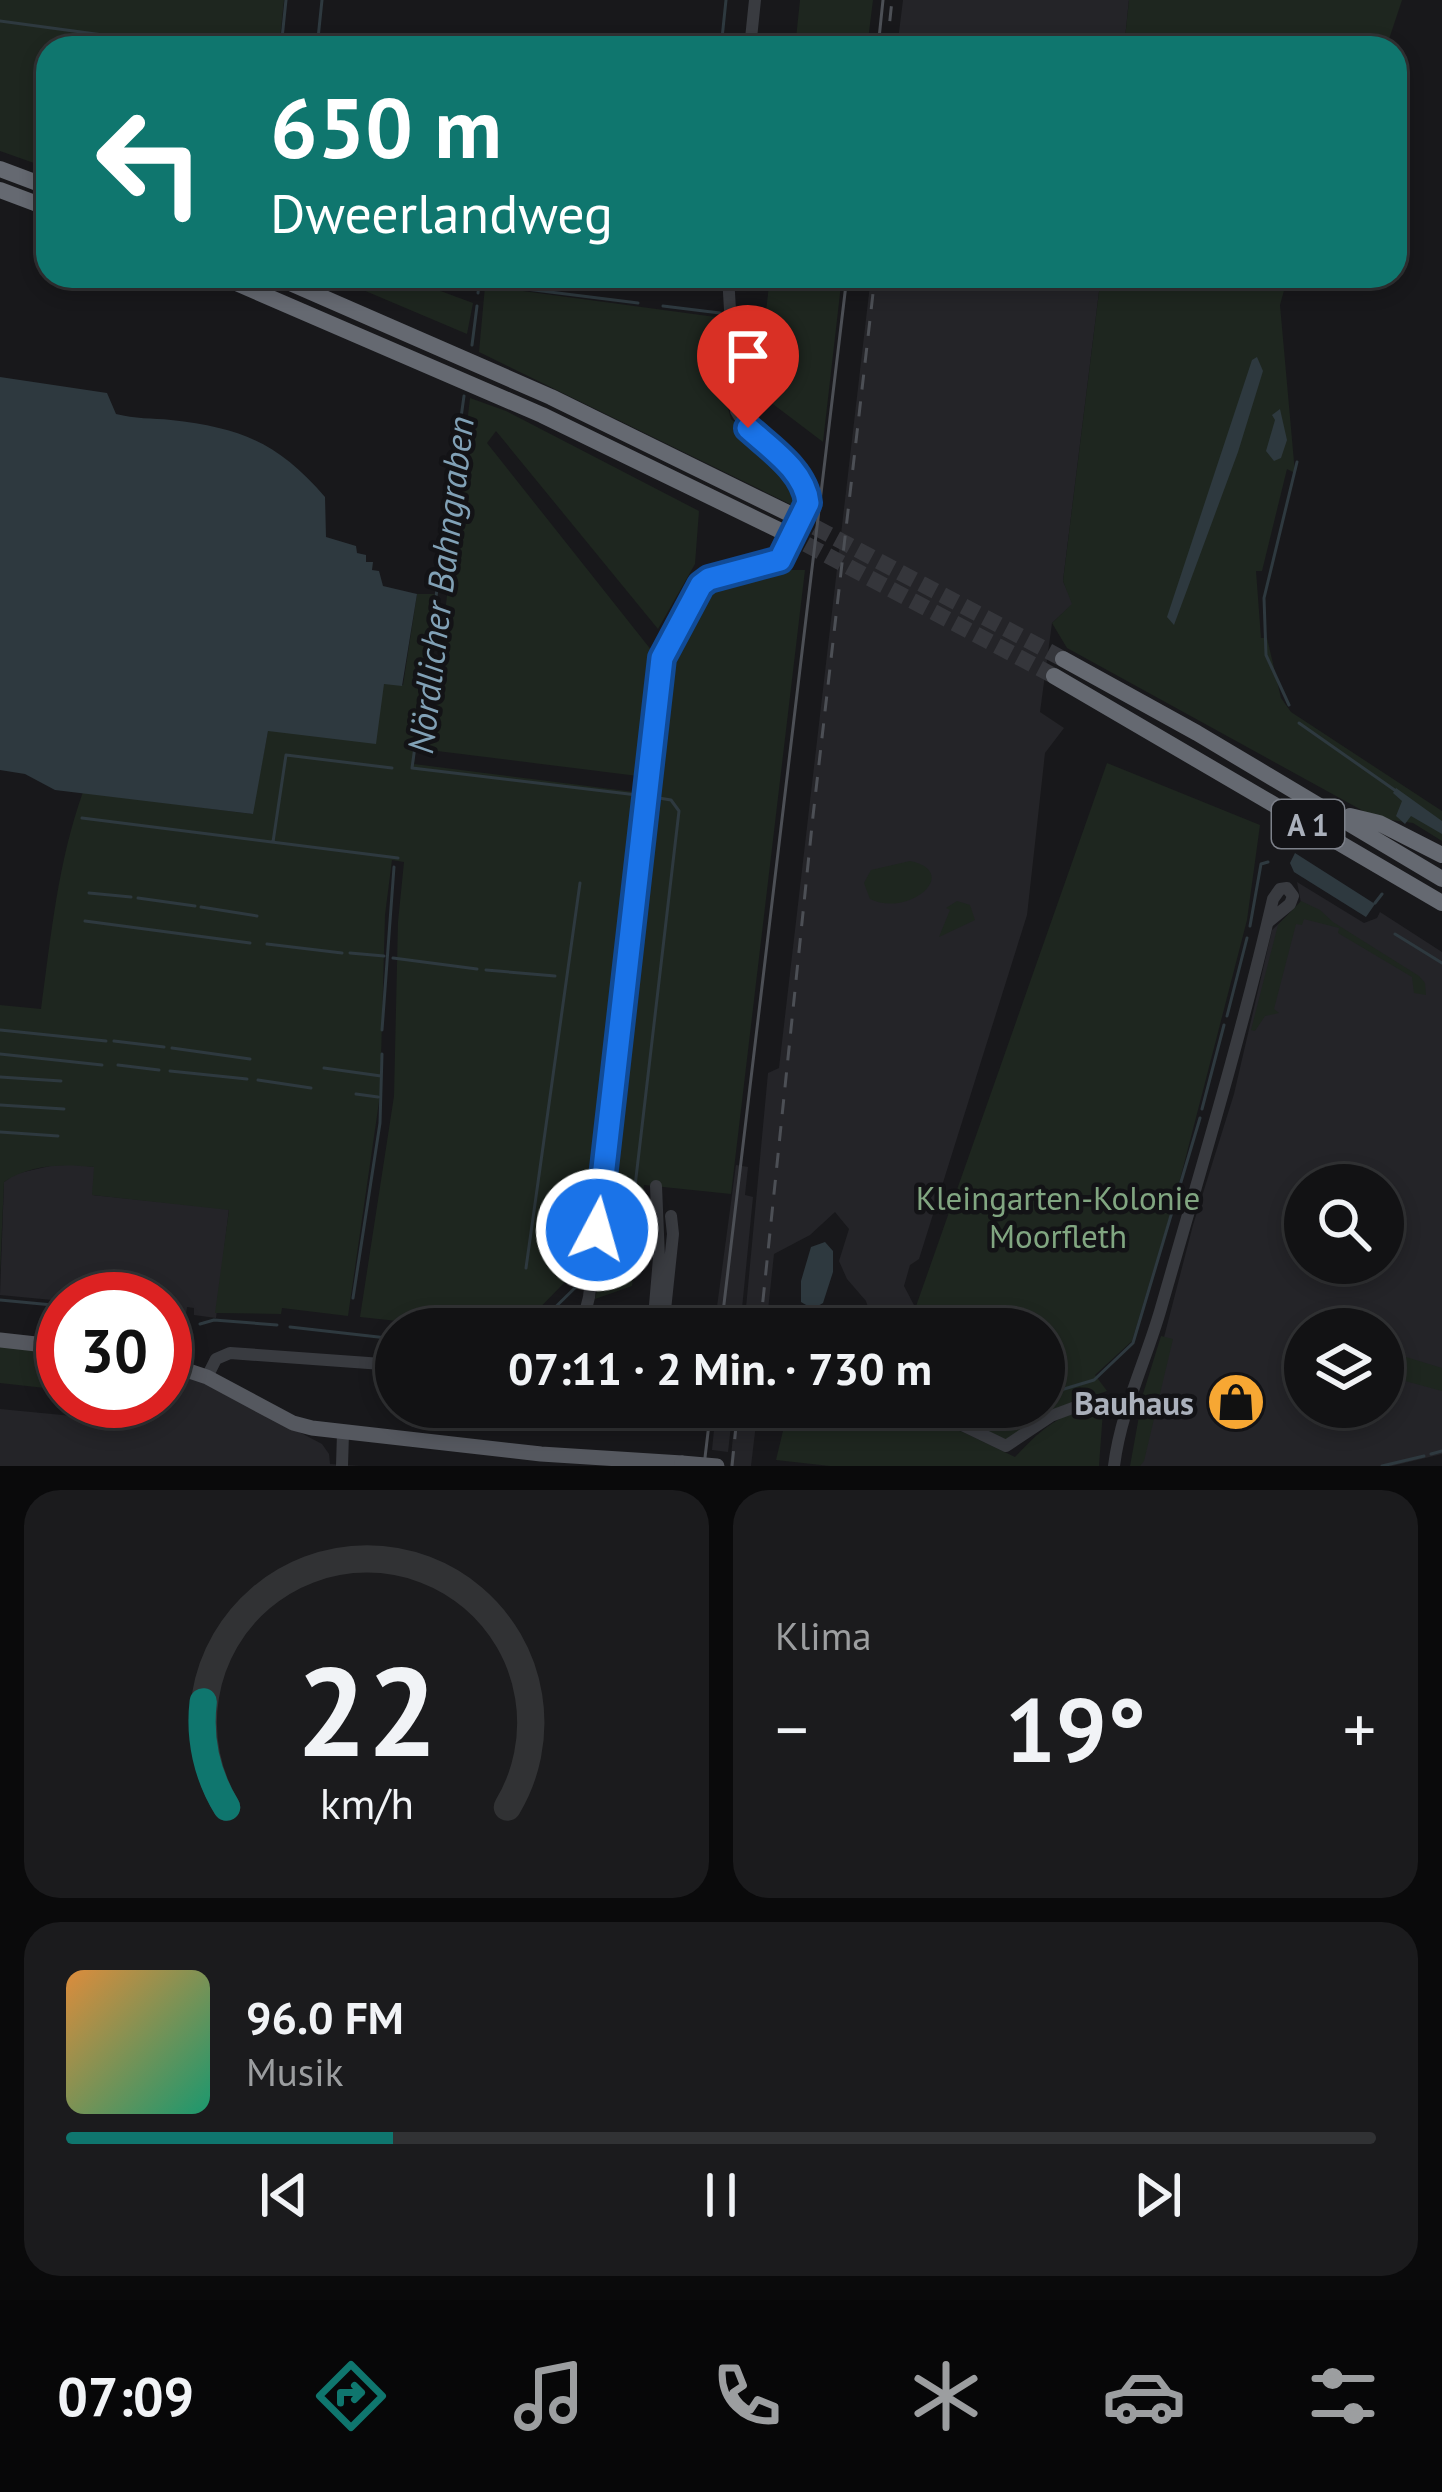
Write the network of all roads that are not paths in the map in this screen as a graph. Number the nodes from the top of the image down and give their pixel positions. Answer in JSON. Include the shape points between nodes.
{"nodes":[{"id":1,"x":754,"y":0,"type":"edge"},
{"id":2,"x":751,"y":36,"type":"edge"},
{"id":3,"x":0,"y":169,"type":"edge"},
{"id":4,"x":36,"y":182,"type":"edge"},
{"id":5,"x":0,"y":190,"type":"edge"},
{"id":6,"x":36,"y":204,"type":"edge"},
{"id":7,"x":248,"y":288,"type":"edge"},
{"id":8,"x":301,"y":288,"type":"edge"},
{"id":9,"x":729,"y":288,"type":"edge"},
{"id":10,"x":1064,"y":658,"type":"tunnel mouth"},
{"id":11,"x":1054,"y":676,"type":"tunnel mouth"},
{"id":12,"x":1327,"y":810,"type":"junction"},
{"id":13,"x":1442,"y":855,"type":"edge"},
{"id":14,"x":1442,"y":879,"type":"edge"},
{"id":15,"x":1442,"y":903,"type":"edge"},
{"id":16,"x":1268,"y":922,"type":"dead end"},
{"id":17,"x":656,"y":1186,"type":"dead end"},
{"id":18,"x":671,"y":1216,"type":"dead end"},
{"id":19,"x":584,"y":1308,"type":"edge"},
{"id":20,"x":654,"y":1308,"type":"edge"},
{"id":21,"x":664,"y":1308,"type":"edge"},
{"id":22,"x":0,"y":1340,"type":"edge"},
{"id":23,"x":36,"y":1344,"type":"edge"},
{"id":24,"x":375,"y":1363,"type":"edge"},
{"id":25,"x":192,"y":1371,"type":"edge"},
{"id":26,"x":207,"y":1376,"type":"junction"},
{"id":27,"x":1065,"y":1411,"type":"edge"},
{"id":28,"x":1124,"y":1414,"type":"junction"},
{"id":29,"x":969,"y":1428,"type":"edge"},
{"id":30,"x":1034,"y":1428,"type":"edge"},
{"id":31,"x":343,"y":1433,"type":"junction"},
{"id":32,"x":342,"y":1466,"type":"edge"},
{"id":33,"x":717,"y":1466,"type":"edge"},
{"id":34,"x":1114,"y":1466,"type":"edge"}],
"edges":[{"from":1,"to":2,"type":"street"},
{"from":3,"to":4,"type":"highway"},
{"from":5,"to":6,"type":"highway"},
{"from":7,"to":8,"type":"highway","via":[[789,525],[551,398]]},
{"from":9,"to":19,"type":"street","via":[[736,411],[789,466],[808,503],[780,560],[701,585],[662,658]]},
{"from":10,"to":12,"type":"highway","number":"A 1"},
{"from":11,"to":15,"type":"highway","number":"A 1"},
{"from":12,"to":13,"type":"highway","via":[[1378,823]]},
{"from":12,"to":14,"type":"highway","number":"A 1"},
{"from":16,"to":28,"type":"street","via":[[1198,1189]]},
{"from":17,"to":20,"type":"street"},
{"from":18,"to":21,"type":"street"},
{"from":22,"to":23,"type":"main road"},
{"from":24,"to":26,"type":"street","via":[[230,1353]]},
{"from":25,"to":26,"type":"main road"},
{"from":26,"to":31,"type":"main road","via":[[293,1423]]},
{"from":27,"to":28,"type":"street","via":[[1086,1403]]},
{"from":28,"to":34,"type":"street"},
{"from":29,"to":30,"type":"street","via":[[1006,1446]]},
{"from":31,"to":32,"type":"street"},
{"from":31,"to":33,"type":"main road","bridge":true}]}
